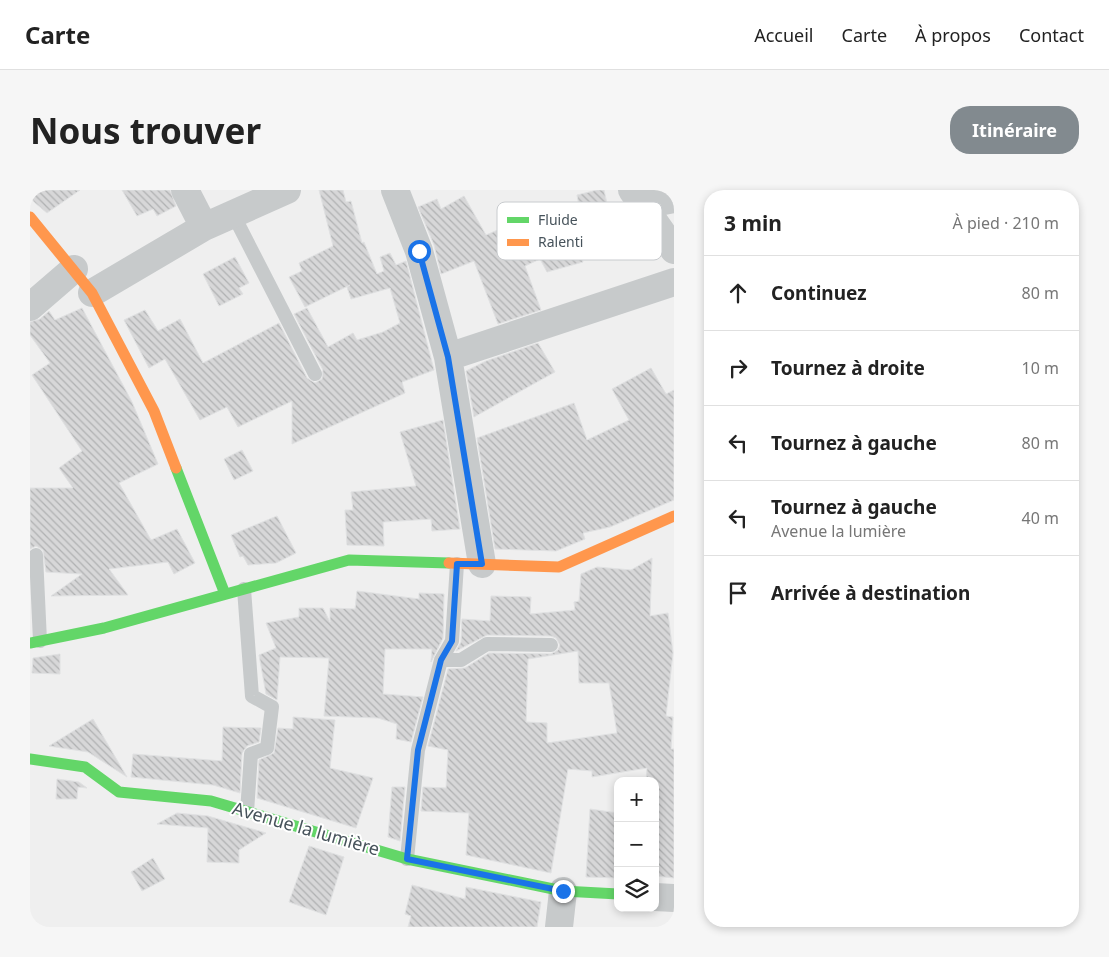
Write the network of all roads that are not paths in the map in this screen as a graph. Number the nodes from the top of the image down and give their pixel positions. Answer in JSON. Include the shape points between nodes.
{"nodes":[{"id":1,"x":185,"y":190,"type":"edge"},
{"id":2,"x":287,"y":190,"type":"edge"},
{"id":3,"x":395,"y":190,"type":"edge"},
{"id":4,"x":638,"y":198,"type":"edge"},
{"id":5,"x":674,"y":199,"type":"edge"},
{"id":6,"x":233,"y":214,"type":"junction"},
{"id":7,"x":30,"y":216,"type":"edge"},
{"id":8,"x":204,"y":227,"type":"junction"},
{"id":9,"x":662,"y":233,"type":"edge"},
{"id":10,"x":674,"y":250,"type":"edge"},
{"id":11,"x":74,"y":269,"type":"junction"},
{"id":12,"x":674,"y":282,"type":"edge"},
{"id":13,"x":92,"y":293,"type":"junction"},
{"id":14,"x":30,"y":307,"type":"edge"},
{"id":15,"x":448,"y":357,"type":"junction"},
{"id":16,"x":315,"y":374,"type":"dead end"},
{"id":17,"x":674,"y":516,"type":"edge"},
{"id":18,"x":36,"y":555,"type":"dead end"},
{"id":19,"x":470,"y":564,"type":"junction"},
{"id":20,"x":244,"y":589,"type":"junction"},
{"id":21,"x":225,"y":594,"type":"junction"},
{"id":22,"x":35,"y":642,"type":"edge"},
{"id":23,"x":551,"y":645,"type":"dead end"},
{"id":24,"x":441,"y":660,"type":"junction"},
{"id":25,"x":30,"y":759,"type":"edge"},
{"id":26,"x":247,"y":812,"type":"junction"},
{"id":27,"x":407,"y":859,"type":"junction"},
{"id":28,"x":563,"y":891,"type":"junction"},
{"id":29,"x":614,"y":894,"type":"edge"},
{"id":30,"x":659,"y":897,"type":"edge"},
{"id":31,"x":674,"y":898,"type":"edge"},
{"id":32,"x":559,"y":927,"type":"edge"}],
"edges":[{"from":1,"to":8,"type":"street"},
{"from":2,"to":6,"type":"street"},
{"from":3,"to":15,"type":"street","via":[[419,251]]},
{"from":4,"to":5,"type":"street"},
{"from":6,"to":8,"type":"street"},
{"from":6,"to":16,"type":"lane"},
{"from":7,"to":11,"type":"street"},
{"from":8,"to":13,"type":"street"},
{"from":9,"to":10,"type":"street"},
{"from":11,"to":13,"type":"street"},
{"from":11,"to":14,"type":"street"},
{"from":12,"to":15,"type":"street"},
{"from":13,"to":21,"type":"street","via":[[154,411]]},
{"from":15,"to":19,"type":"street"},
{"from":17,"to":19,"type":"street","via":[[560,567]]},
{"from":18,"to":22,"type":"lane"},
{"from":19,"to":20,"type":"street","via":[[349,560]]},
{"from":19,"to":24,"type":"lane","via":[[452,641]]},
{"from":20,"to":21,"type":"street"},
{"from":20,"to":26,"type":"lane","via":[[252,696],[272,706],[266,748],[251,754]]},
{"from":21,"to":22,"type":"street","via":[[104,628]]},
{"from":23,"to":24,"type":"lane","via":[[487,644],[460,660]]},
{"from":24,"to":27,"type":"lane","via":[[418,750]]},
{"from":25,"to":26,"type":"street","name":"Avenue la lumière","via":[[85,767],[119,792],[211,801]]},
{"from":26,"to":27,"type":"street","name":"Avenue la lumière"},
{"from":27,"to":28,"type":"street","name":"Avenue la lumière"},
{"from":28,"to":29,"type":"street","name":"Avenue la lumière"},
{"from":28,"to":32,"type":"street"},
{"from":30,"to":31,"type":"street"}]}
